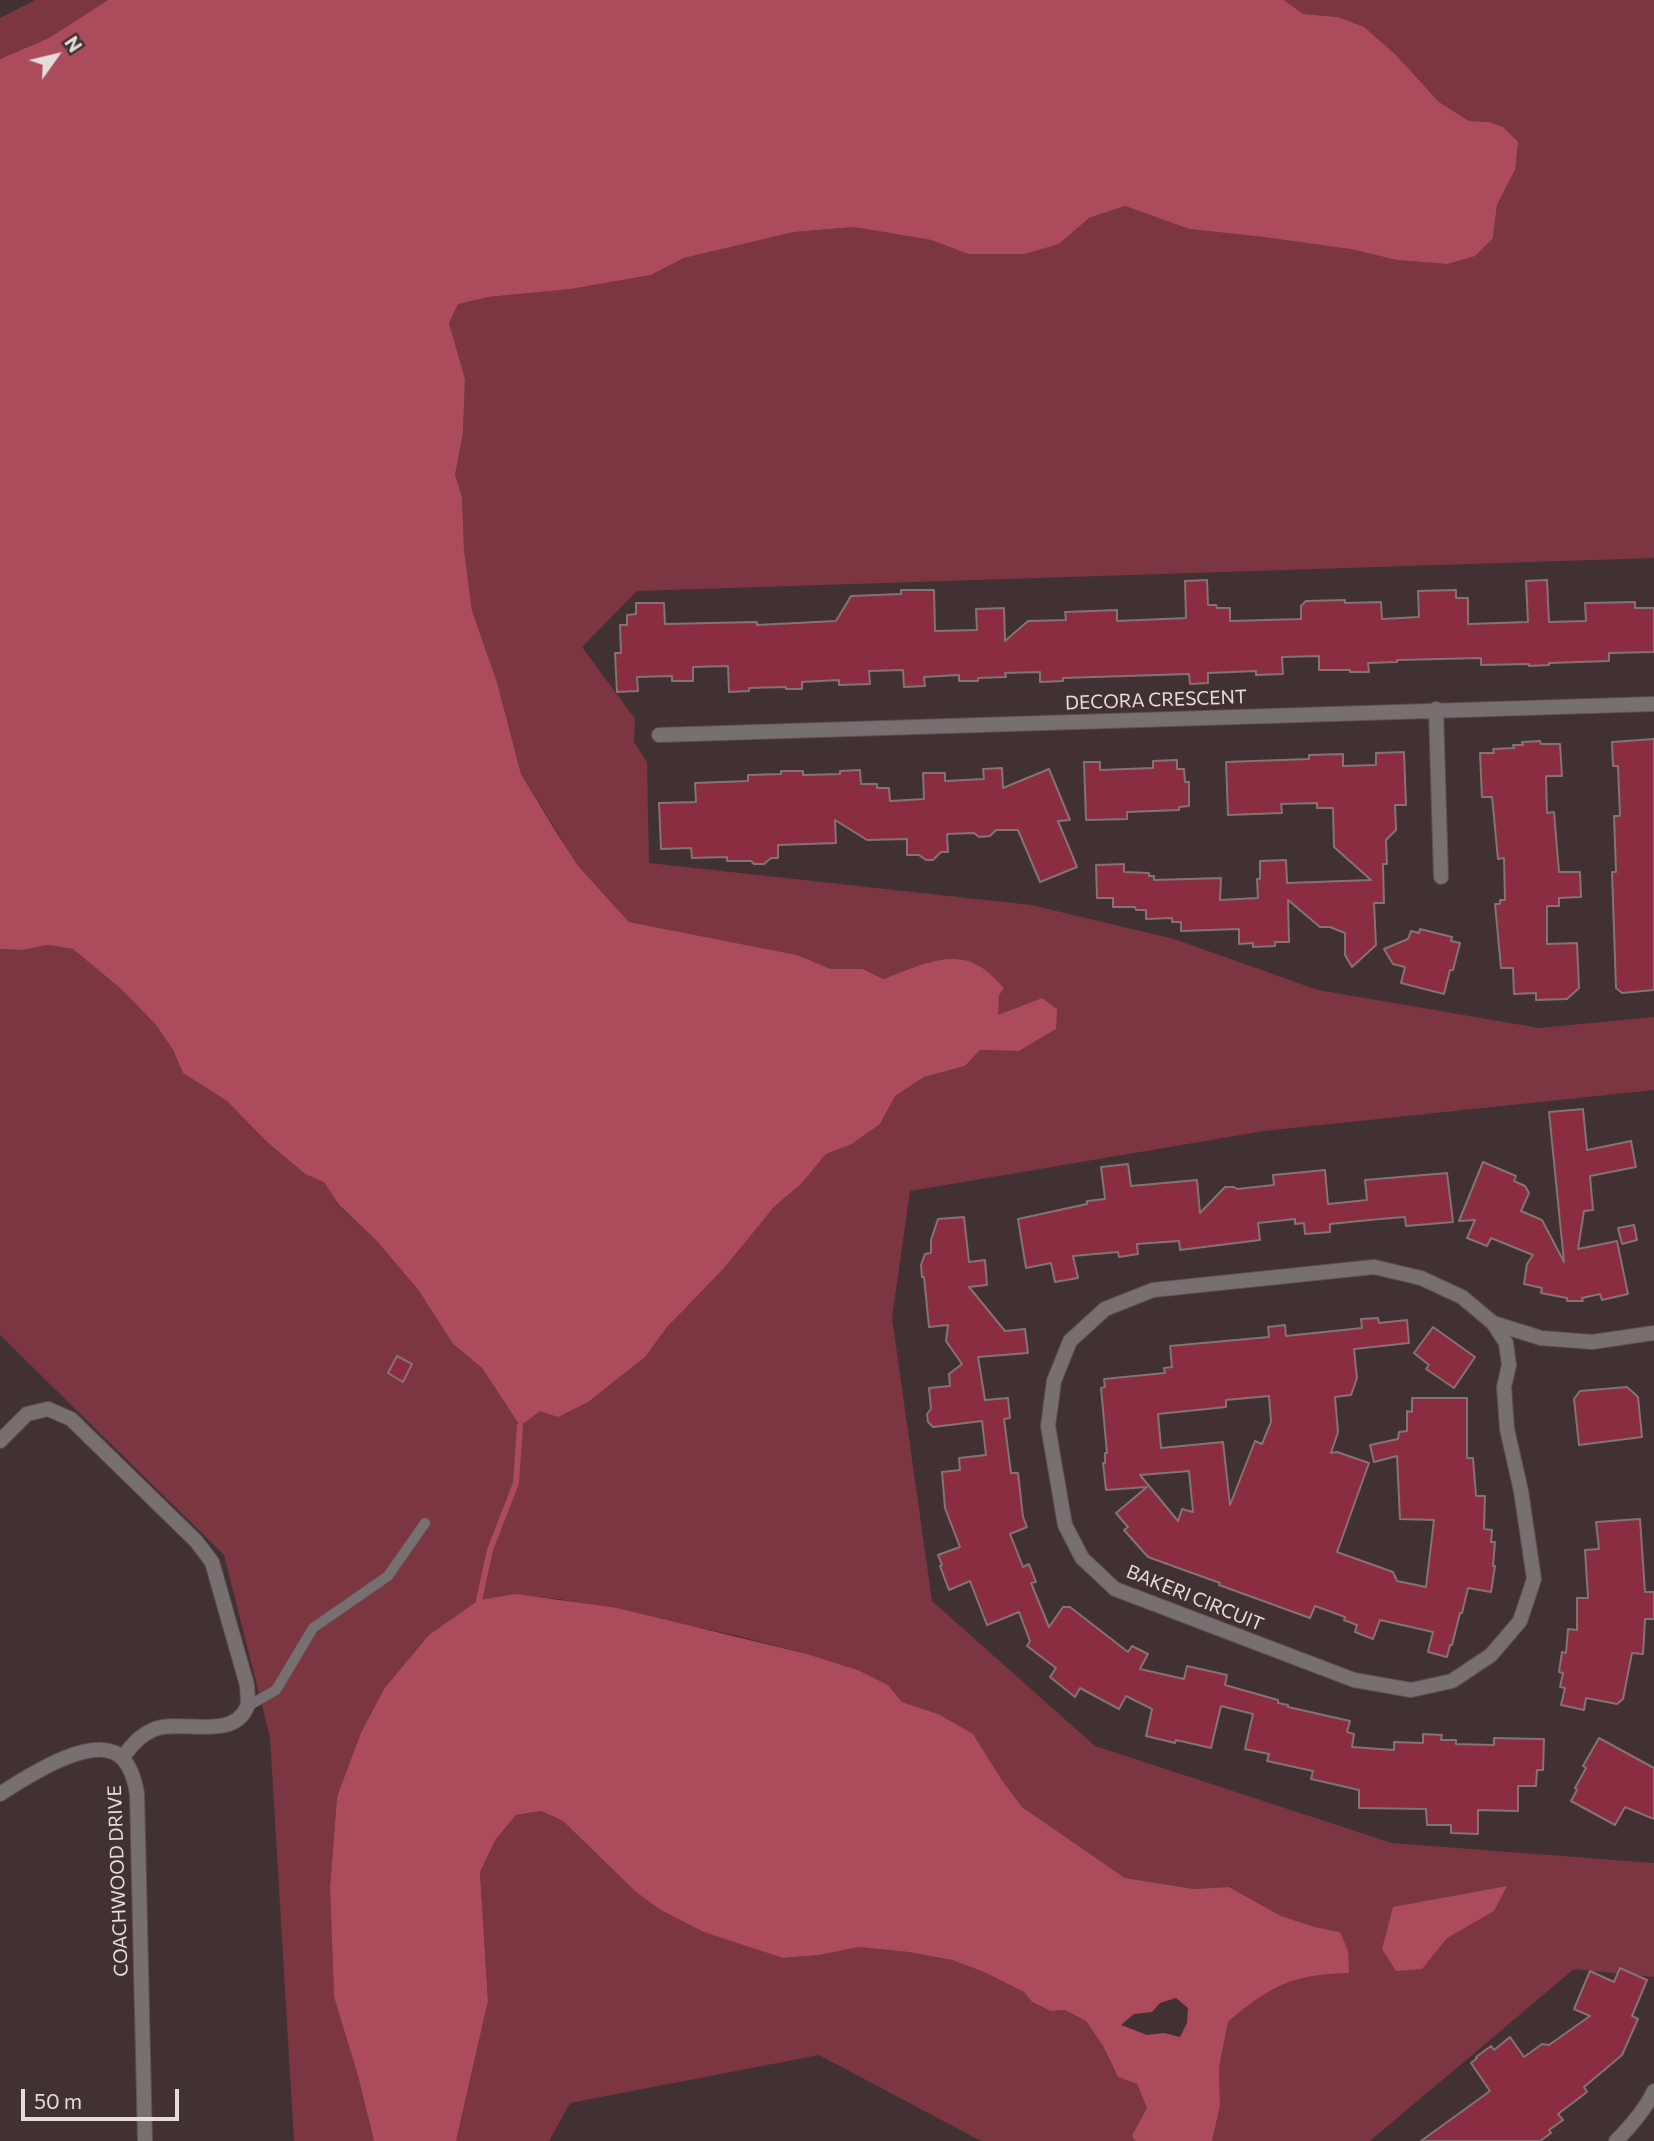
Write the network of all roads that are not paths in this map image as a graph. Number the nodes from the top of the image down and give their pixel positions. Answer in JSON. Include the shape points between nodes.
{"nodes":[{"id":1,"x":1654,"y":704,"type":"edge"},
{"id":2,"x":1436,"y":709,"type":"junction"},
{"id":3,"x":659,"y":735,"type":"dead end"},
{"id":4,"x":1441,"y":877,"type":"dead end"},
{"id":5,"x":1493,"y":1323,"type":"junction"},
{"id":6,"x":1654,"y":1333,"type":"edge"},
{"id":7,"x":0,"y":1441,"type":"edge"},
{"id":8,"x":425,"y":1523,"type":"dead end"},
{"id":9,"x":248,"y":1706,"type":"junction"},
{"id":10,"x":122,"y":1758,"type":"junction"},
{"id":11,"x":0,"y":1794,"type":"edge"},
{"id":12,"x":1654,"y":2091,"type":"edge"},
{"id":13,"x":145,"y":2141,"type":"edge"},
{"id":14,"x":1616,"y":2141,"type":"edge"}],
"edges":[{"from":1,"to":2,"type":"street","name":"DECORA CRESCENT"},
{"from":2,"to":3,"type":"street","name":"DECORA CRESCENT"},
{"from":2,"to":4,"type":"street"},
{"from":5,"to":5,"type":"street","name":"BAKERI CIRCUIT","via":[[1462,1297],[1421,1278],[1374,1267],[1153,1290],[1105,1309],[1070,1341],[1054,1381],[1048,1426],[1065,1525],[1082,1558],[1115,1589],[1354,1680],[1411,1689],[1452,1681],[1491,1655],[1520,1621],[1534,1579],[1507,1429],[1506,1343]]},
{"from":5,"to":6,"type":"street","name":"BAKERI CIRCUIT","via":[[1541,1338],[1592,1342]]},
{"from":7,"to":9,"type":"street","via":[[27,1414],[48,1409],[71,1419],[196,1541],[212,1562],[247,1685]]},
{"from":8,"to":9,"type":"lane","via":[[388,1576],[313,1628],[276,1690]]},
{"from":9,"to":10,"type":"street","via":[[229,1725],[157,1728],[136,1740]]},
{"from":10,"to":11,"type":"street","name":"COACHWOOD DRIVE","via":[[108,1750],[86,1752],[44,1766]]},
{"from":10,"to":13,"type":"street","name":"COACHWOOD DRIVE","via":[[138,1794]]},
{"from":12,"to":14,"type":"street"}]}
